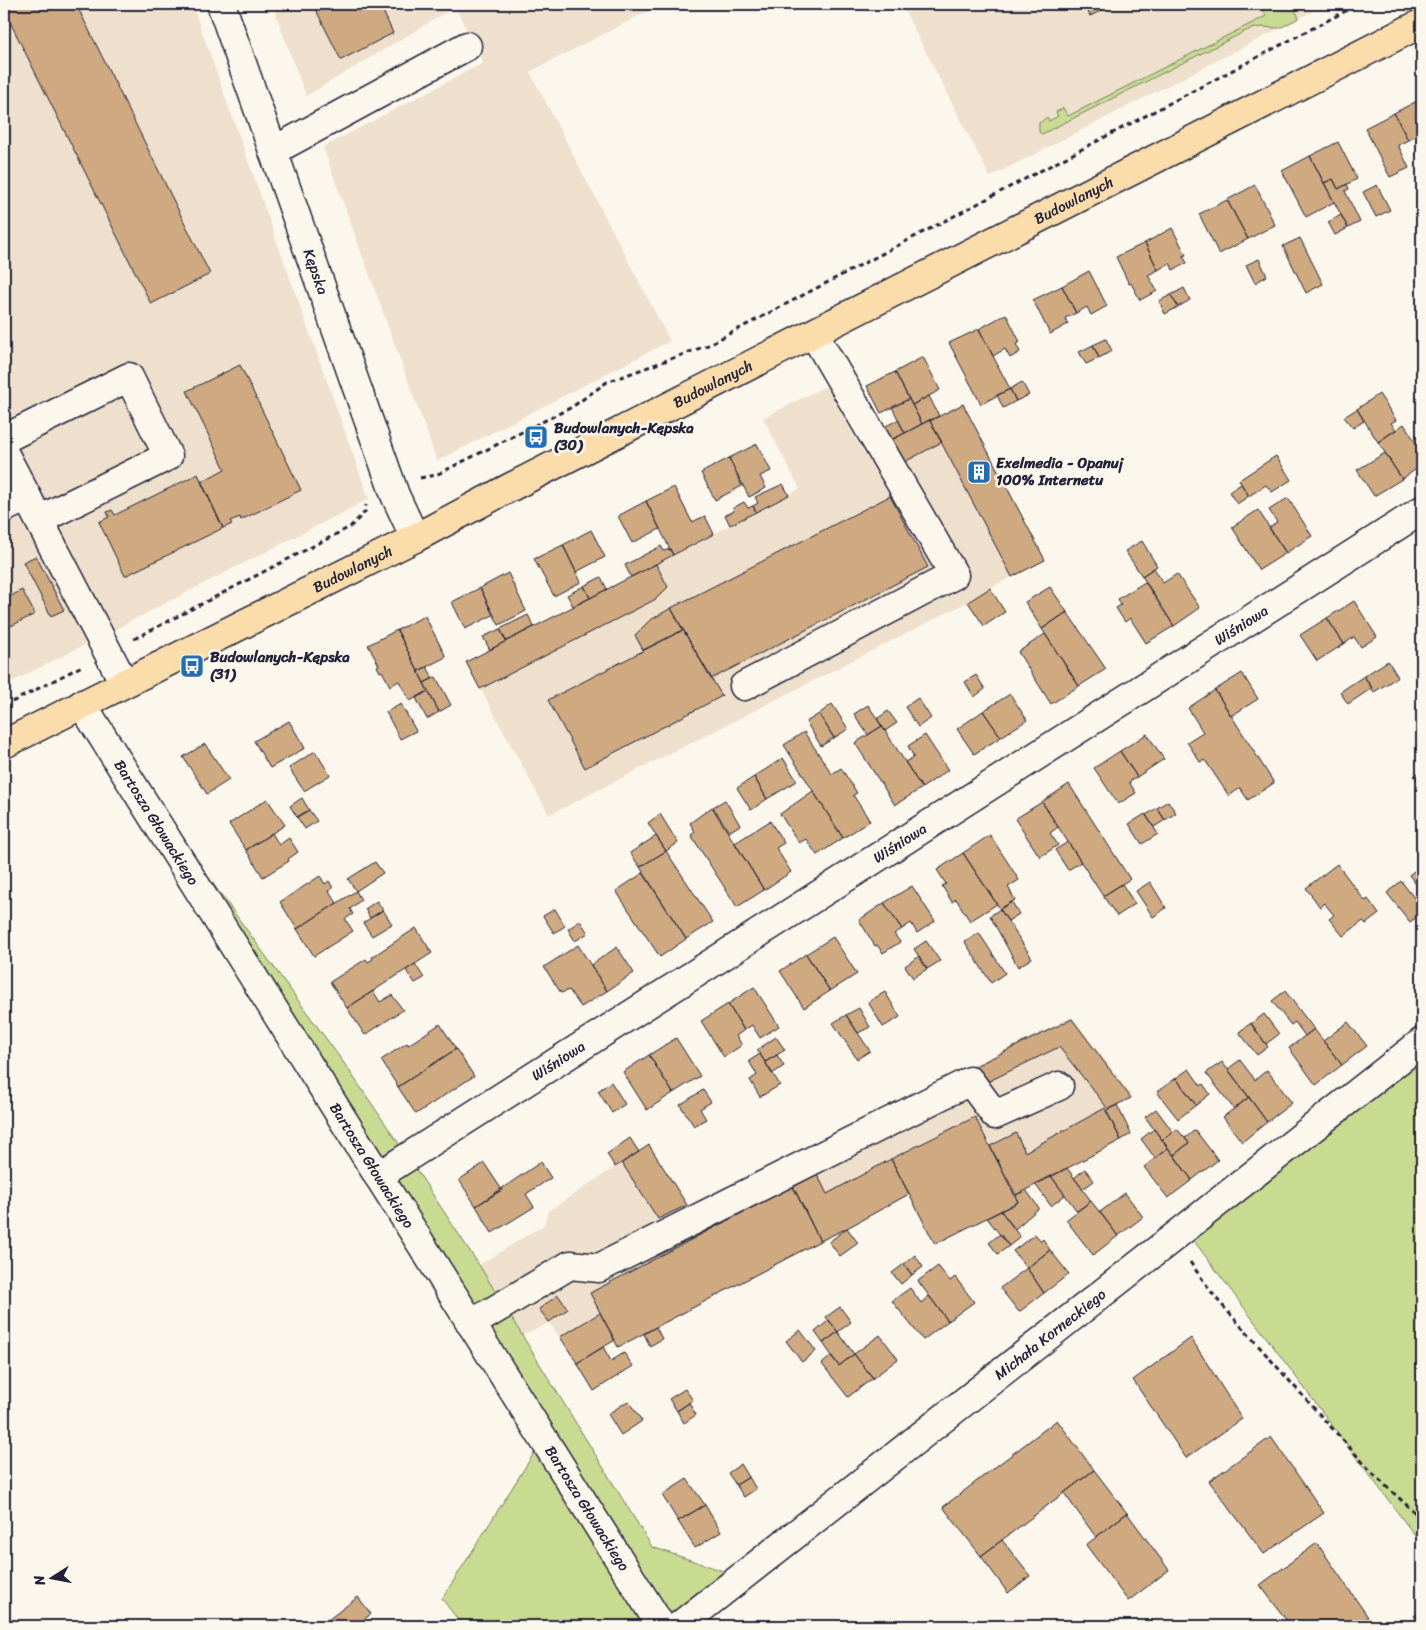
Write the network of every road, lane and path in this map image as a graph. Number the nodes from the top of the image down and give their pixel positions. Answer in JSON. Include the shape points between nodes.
{"nodes":[{"id":1,"x":221,"y":4,"type":"edge"},
{"id":2,"x":1360,"y":4,"type":"edge"},
{"id":3,"x":1422,"y":23,"type":"edge"},
{"id":4,"x":467,"y":46,"type":"dead end"},
{"id":5,"x":273,"y":151,"type":"junction"},
{"id":6,"x":814,"y":334,"type":"junction"},
{"id":7,"x":4,"y":439,"type":"edge"},
{"id":8,"x":4,"y":453,"type":"edge"},
{"id":9,"x":418,"y":478,"type":"dead end"},
{"id":10,"x":366,"y":504,"type":"dead end"},
{"id":11,"x":23,"y":508,"type":"edge"},
{"id":12,"x":1422,"y":510,"type":"edge"},
{"id":13,"x":415,"y":538,"type":"junction"},
{"id":14,"x":108,"y":652,"type":"junction"},
{"id":15,"x":124,"y":683,"type":"junction"},
{"id":16,"x":744,"y":686,"type":"dead end"},
{"id":17,"x":82,"y":704,"type":"junction"},
{"id":18,"x":4,"y":706,"type":"edge"},
{"id":19,"x":4,"y":744,"type":"edge"},
{"id":20,"x":1422,"y":1042,"type":"edge"},
{"id":21,"x":1059,"y":1086,"type":"dead end"},
{"id":22,"x":378,"y":1176,"type":"junction"},
{"id":23,"x":1172,"y":1239,"type":"junction"},
{"id":24,"x":471,"y":1324,"type":"junction"},
{"id":25,"x":1422,"y":1519,"type":"edge"},
{"id":26,"x":661,"y":1626,"type":"edge"},
{"id":27,"x":679,"y":1626,"type":"edge"}],
"edges":[{"from":1,"to":5,"type":"street","name":"Kępska"},
{"from":2,"to":9,"type":"path","via":[[706,346],[607,382],[572,407],[436,474]]},
{"from":3,"to":6,"type":"main road","name":"Budowlanych"},
{"from":4,"to":5,"type":"street"},
{"from":5,"to":13,"type":"street","name":"Kępska","via":[[395,495]]},
{"from":6,"to":13,"type":"main road","name":"Budowlanych"},
{"from":6,"to":16,"type":"street","via":[[954,575]]},
{"from":7,"to":11,"type":"street","via":[[129,377],[168,456]]},
{"from":8,"to":11,"type":"street"},
{"from":10,"to":14,"type":"path","via":[[365,512],[350,527]]},
{"from":11,"to":14,"type":"street"},
{"from":12,"to":22,"type":"street","name":"Wiśniowa"},
{"from":13,"to":15,"type":"main road","name":"Budowlanych"},
{"from":14,"to":15,"type":"street"},
{"from":14,"to":18,"type":"path"},
{"from":15,"to":17,"type":"main road","name":"Budowlanych"},
{"from":17,"to":19,"type":"main road","name":"Budowlanych"},
{"from":17,"to":22,"type":"street","name":"Bartosza Głowackiego"},
{"from":20,"to":23,"type":"street","name":"Michała Korneckiego"},
{"from":21,"to":24,"type":"street","via":[[995,1115],[970,1081],[599,1268],[570,1265]]},
{"from":22,"to":24,"type":"street","name":"Bartosza Głowackiego"},
{"from":23,"to":25,"type":"path","via":[[1216,1297],[1303,1396],[1376,1477]]},
{"from":23,"to":27,"type":"street","name":"Michała Korneckiego"},
{"from":24,"to":26,"type":"street","name":"Bartosza Głowackiego"}]}
